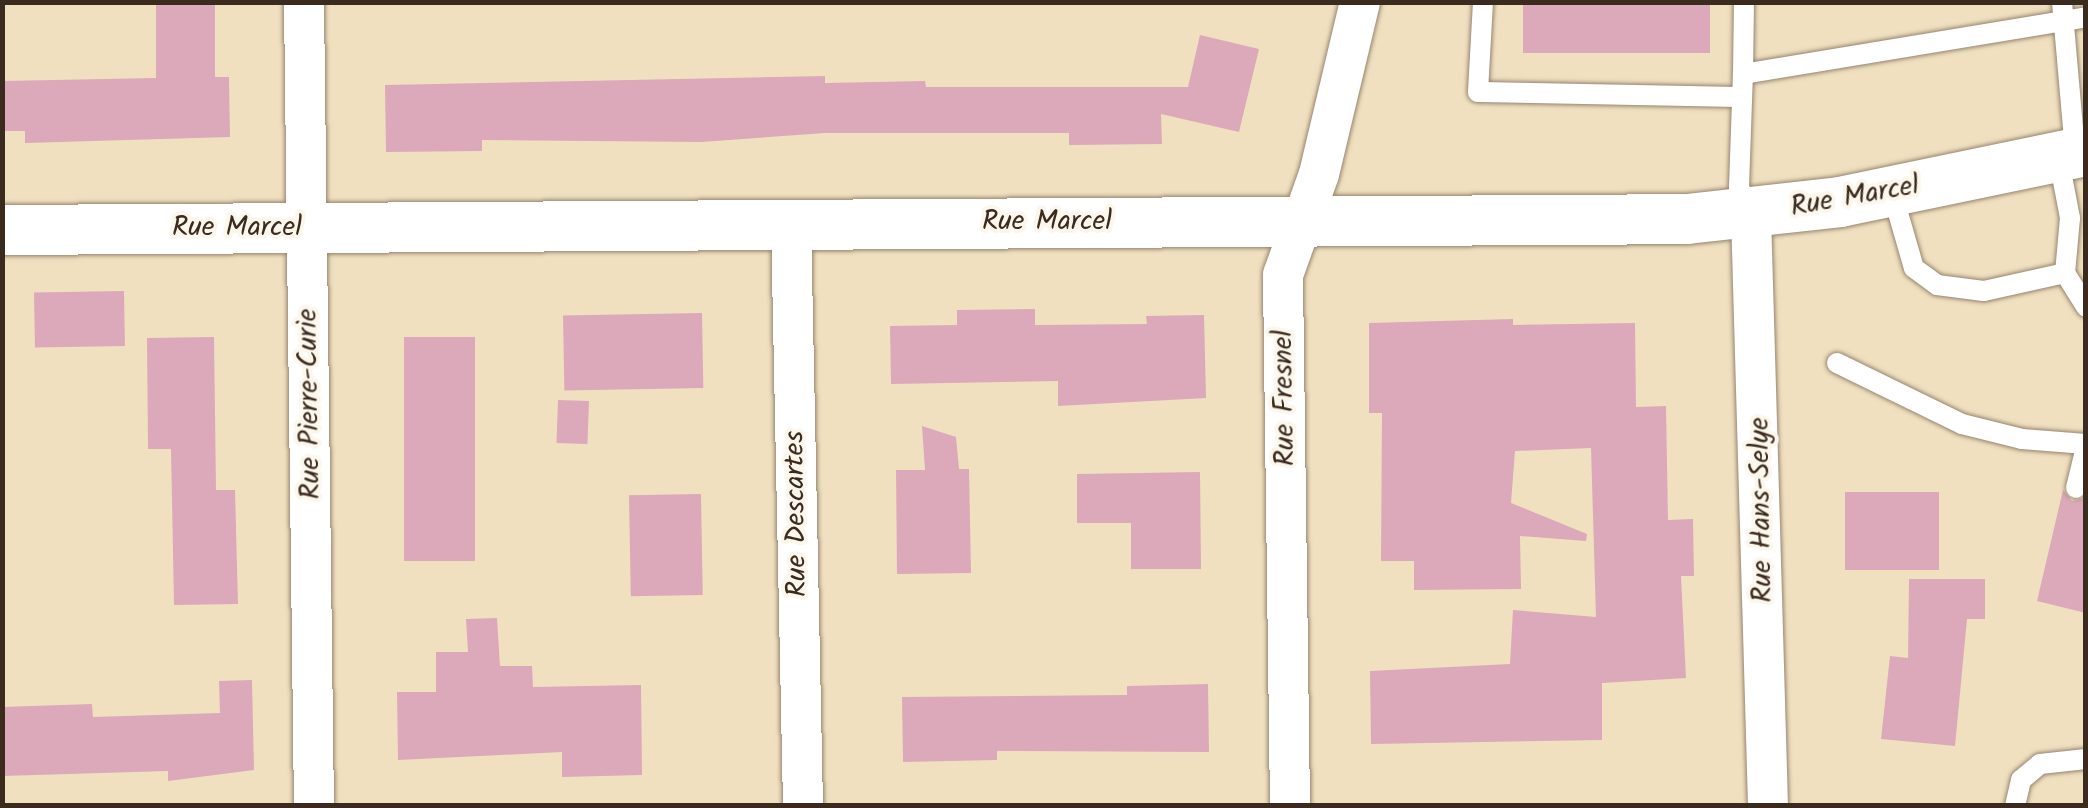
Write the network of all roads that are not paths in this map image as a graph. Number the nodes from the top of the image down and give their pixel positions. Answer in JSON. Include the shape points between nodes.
{"nodes":[{"id":1,"x":304,"y":2,"type":"edge"},
{"id":2,"x":1360,"y":2,"type":"edge"},
{"id":3,"x":1483,"y":2,"type":"edge"},
{"id":4,"x":1744,"y":2,"type":"edge"},
{"id":5,"x":2061,"y":12,"type":"edge"},
{"id":6,"x":2086,"y":17,"type":"edge"},
{"id":7,"x":1743,"y":74,"type":"junction"},
{"id":8,"x":1742,"y":97,"type":"junction"},
{"id":9,"x":2073,"y":153,"type":"edge"},
{"id":10,"x":1892,"y":192,"type":"junction"},
{"id":11,"x":1751,"y":215,"type":"junction"},
{"id":12,"x":2078,"y":218,"type":"edge"},
{"id":13,"x":1302,"y":220,"type":"junction"},
{"id":14,"x":791,"y":223,"type":"junction"},
{"id":15,"x":308,"y":227,"type":"junction"},
{"id":16,"x":2,"y":230,"type":"edge"},
{"id":17,"x":2065,"y":273,"type":"junction"},
{"id":18,"x":2086,"y":307,"type":"edge"},
{"id":19,"x":1837,"y":362,"type":"dead end"},
{"id":20,"x":2086,"y":445,"type":"edge"},
{"id":21,"x":2076,"y":488,"type":"dead end"},
{"id":22,"x":2086,"y":759,"type":"edge"},
{"id":23,"x":314,"y":806,"type":"edge"},
{"id":24,"x":803,"y":806,"type":"edge"},
{"id":25,"x":1290,"y":806,"type":"edge"},
{"id":26,"x":1768,"y":806,"type":"edge"},
{"id":27,"x":2016,"y":806,"type":"edge"}],
"edges":[{"from":1,"to":15,"type":"street","name":"Rue Pierre-Curie"},
{"from":2,"to":13,"type":"street","name":"Rue Fresnel"},
{"from":3,"to":8,"type":"lane","via":[[1478,92]]},
{"from":4,"to":7,"type":"lane"},
{"from":5,"to":6,"type":"lane"},
{"from":5,"to":7,"type":"lane"},
{"from":5,"to":9,"type":"lane"},
{"from":7,"to":8,"type":"lane"},
{"from":8,"to":11,"type":"lane","via":[[1739,187]]},
{"from":9,"to":10,"type":"street","name":"Rue Marcel"},
{"from":9,"to":12,"type":"lane"},
{"from":10,"to":11,"type":"street","name":"Rue Marcel"},
{"from":10,"to":17,"type":"lane","via":[[1914,268],[1937,285],[1984,291]]},
{"from":11,"to":13,"type":"street","name":"Rue Marcel"},
{"from":11,"to":26,"type":"street","name":"Rue Hans-Selye"},
{"from":12,"to":17,"type":"lane"},
{"from":13,"to":14,"type":"street","name":"Rue Marcel"},
{"from":13,"to":25,"type":"street","name":"Rue Fresnel","via":[[1284,275]]},
{"from":14,"to":15,"type":"street","name":"Rue Marcel"},
{"from":14,"to":24,"type":"street","name":"Rue Descartes"},
{"from":15,"to":16,"type":"street","name":"Rue Marcel"},
{"from":15,"to":23,"type":"street","name":"Rue Pierre-Curie"},
{"from":17,"to":18,"type":"lane"},
{"from":19,"to":20,"type":"lane","via":[[1962,424]]},
{"from":20,"to":21,"type":"lane"},
{"from":22,"to":27,"type":"lane","via":[[2040,764],[2022,780]]}]}
